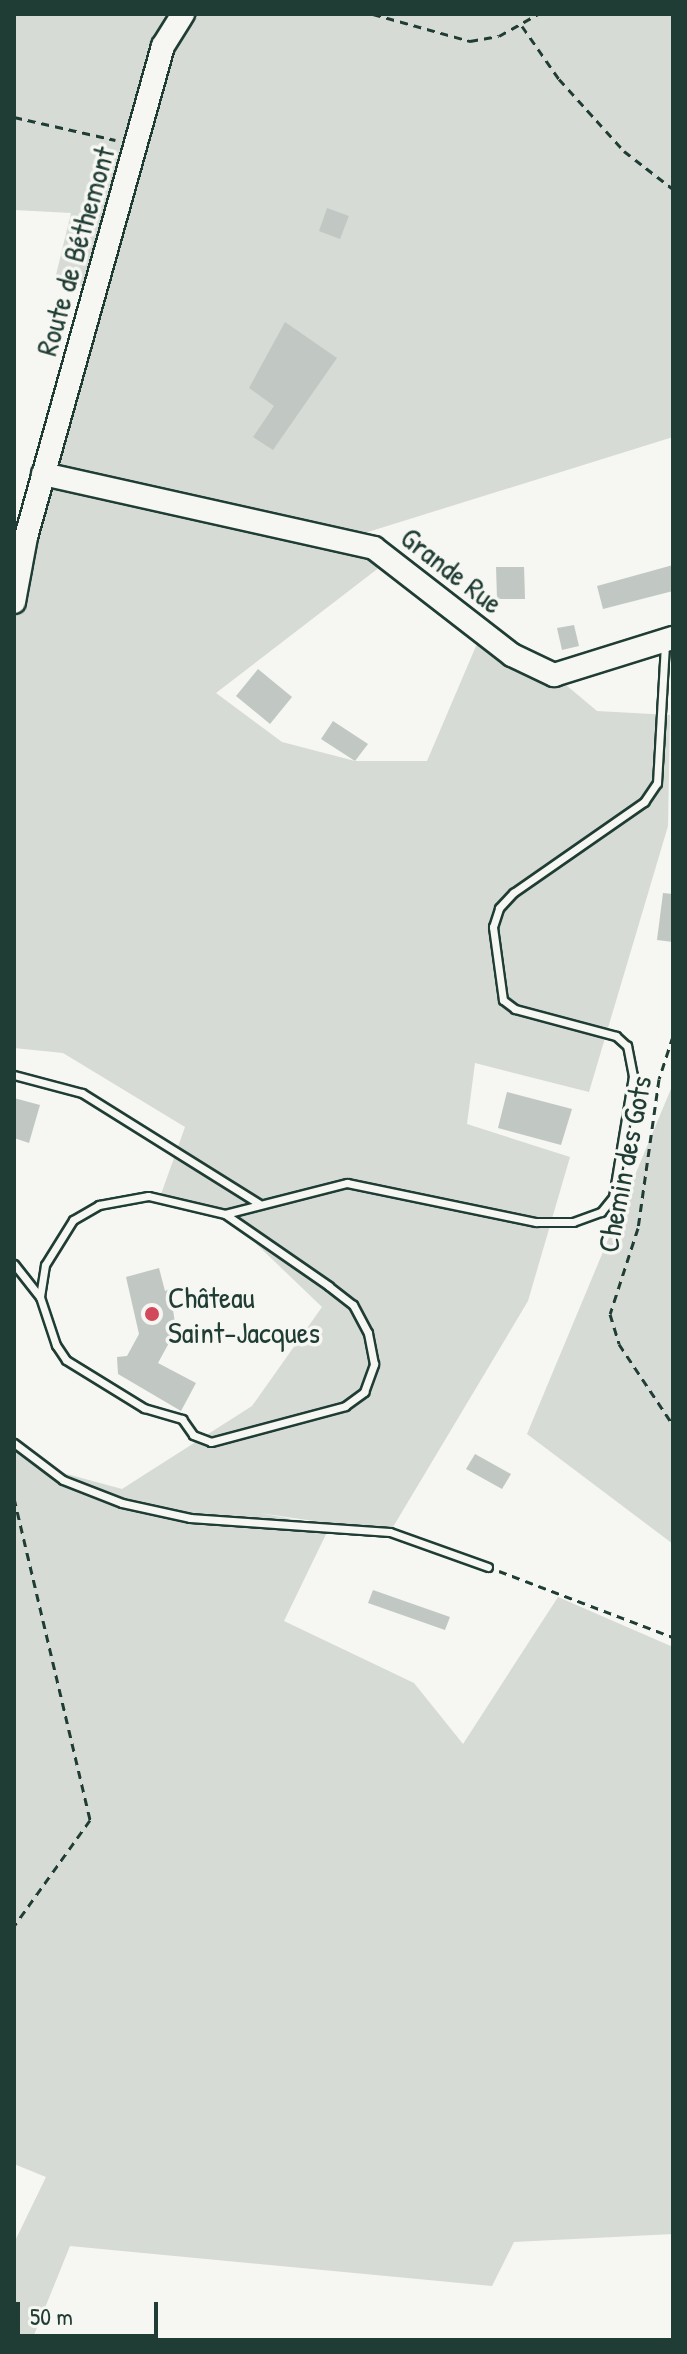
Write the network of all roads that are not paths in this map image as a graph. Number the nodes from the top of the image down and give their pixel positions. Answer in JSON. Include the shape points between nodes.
{"nodes":[{"id":1,"x":183,"y":14,"type":"edge"},
{"id":2,"x":43,"y":474,"type":"junction"},
{"id":3,"x":14,"y":602,"type":"edge"},
{"id":4,"x":669,"y":639,"type":"edge"},
{"id":5,"x":14,"y":1075,"type":"edge"},
{"id":6,"x":258,"y":1203,"type":"junction"},
{"id":7,"x":225,"y":1214,"type":"junction"},
{"id":8,"x":14,"y":1264,"type":"edge"},
{"id":9,"x":40,"y":1297,"type":"junction"},
{"id":10,"x":14,"y":1443,"type":"edge"},
{"id":11,"x":488,"y":1567,"type":"road end"}],
"edges":[{"from":1,"to":2,"type":"street","name":"Route de Béthemont","via":[[163,46]]},
{"from":2,"to":3,"type":"street","name":"Route de Béthemont"},
{"from":2,"to":4,"type":"street","name":"Grande Rue","via":[[374,548],[512,655],[554,675]]},
{"from":4,"to":6,"type":"lane","via":[[657,783],[644,802],[513,893],[499,908],[493,927],[503,1000],[515,1009],[616,1036],[627,1046],[633,1076],[613,1197],[601,1212],[573,1222],[500,1219],[416,1195],[347,1183]]},
{"from":5,"to":6,"type":"lane","via":[[82,1093]]},
{"from":6,"to":7,"type":"lane"},
{"from":7,"to":9,"type":"lane","via":[[148,1196],[99,1205],[58,1237],[45,1265]]},
{"from":7,"to":9,"type":"lane","via":[[353,1305],[368,1333],[374,1364],[364,1392],[345,1406],[211,1442],[193,1435],[182,1419],[144,1408],[66,1360]]},
{"from":8,"to":9,"type":"lane"},
{"from":10,"to":11,"type":"lane","via":[[63,1480],[122,1503],[190,1518],[390,1532]]}]}
